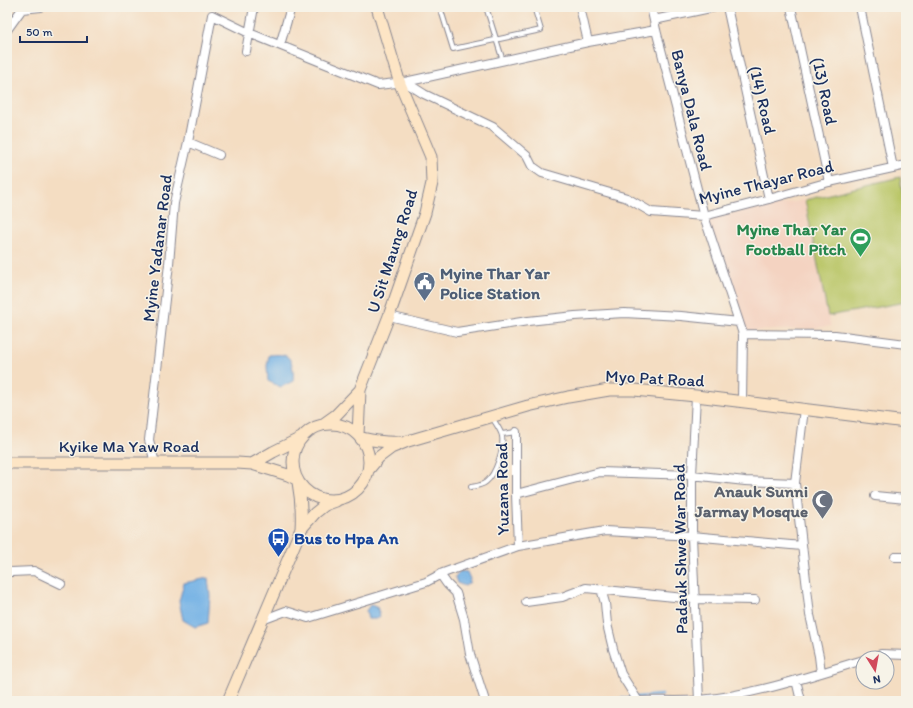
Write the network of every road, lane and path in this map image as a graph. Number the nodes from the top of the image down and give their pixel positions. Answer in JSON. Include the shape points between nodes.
{"nodes":[{"id":1,"x":41,"y":7,"type":"edge"},
{"id":2,"x":254,"y":7,"type":"edge"},
{"id":3,"x":291,"y":7,"type":"edge"},
{"id":4,"x":377,"y":7,"type":"edge"},
{"id":5,"x":440,"y":7,"type":"edge"},
{"id":6,"x":486,"y":7,"type":"edge"},
{"id":7,"x":534,"y":7,"type":"edge"},
{"id":8,"x":580,"y":7,"type":"edge"},
{"id":9,"x":651,"y":7,"type":"edge"},
{"id":10,"x":715,"y":7,"type":"edge"},
{"id":11,"x":727,"y":7,"type":"edge"},
{"id":12,"x":791,"y":7,"type":"edge"},
{"id":13,"x":860,"y":7,"type":"edge"},
{"id":14,"x":654,"y":20,"type":"junction"},
{"id":15,"x":7,"y":30,"type":"edge"},
{"id":16,"x":656,"y":30,"type":"junction"},
{"id":17,"x":249,"y":33,"type":"junction"},
{"id":18,"x":496,"y":40,"type":"junction"},
{"id":19,"x":588,"y":42,"type":"junction"},
{"id":20,"x":280,"y":46,"type":"junction"},
{"id":21,"x":246,"y":51,"type":"dead end"},
{"id":22,"x":503,"y":61,"type":"junction"},
{"id":23,"x":403,"y":83,"type":"junction"},
{"id":24,"x":188,"y":142,"type":"junction"},
{"id":25,"x":219,"y":156,"type":"dead end"},
{"id":26,"x":906,"y":165,"type":"edge"},
{"id":27,"x":894,"y":168,"type":"junction"},
{"id":28,"x":829,"y":182,"type":"junction"},
{"id":29,"x":769,"y":199,"type":"junction"},
{"id":30,"x":704,"y":216,"type":"junction"},
{"id":31,"x":389,"y":316,"type":"junction"},
{"id":32,"x":739,"y":322,"type":"junction"},
{"id":33,"x":743,"y":334,"type":"junction"},
{"id":34,"x":906,"y":344,"type":"edge"},
{"id":35,"x":360,"y":390,"type":"junction"},
{"id":36,"x":696,"y":396,"type":"junction"},
{"id":37,"x":742,"y":401,"type":"junction"},
{"id":38,"x":804,"y":409,"type":"junction"},
{"id":39,"x":491,"y":417,"type":"junction"},
{"id":40,"x":906,"y":422,"type":"edge"},
{"id":41,"x":322,"y":425,"type":"junction"},
{"id":42,"x":516,"y":432,"type":"joint"},
{"id":43,"x":502,"y":434,"type":"junction"},
{"id":44,"x":360,"y":437,"type":"junction"},
{"id":45,"x":301,"y":438,"type":"junction"},
{"id":46,"x":408,"y":440,"type":"junction"},
{"id":47,"x":7,"y":463,"type":"edge"},
{"id":48,"x":155,"y":463,"type":"junction"},
{"id":49,"x":252,"y":464,"type":"junction"},
{"id":50,"x":369,"y":469,"type":"junction"},
{"id":51,"x":692,"y":475,"type":"junction"},
{"id":52,"x":297,"y":480,"type":"junction"},
{"id":53,"x":795,"y":483,"type":"junction"},
{"id":54,"x":471,"y":487,"type":"dead end"},
{"id":55,"x":516,"y":494,"type":"junction"},
{"id":56,"x":875,"y":496,"type":"dead end"},
{"id":57,"x":906,"y":499,"type":"edge"},
{"id":58,"x":338,"y":500,"type":"junction"},
{"id":59,"x":301,"y":529,"type":"junction"},
{"id":60,"x":692,"y":536,"type":"junction"},
{"id":61,"x":518,"y":546,"type":"junction"},
{"id":62,"x":802,"y":546,"type":"junction"},
{"id":63,"x":895,"y":557,"type":"dead end"},
{"id":64,"x":906,"y":557,"type":"edge"},
{"id":65,"x":7,"y":571,"type":"edge"},
{"id":66,"x":440,"y":574,"type":"junction"},
{"id":67,"x":61,"y":584,"type":"dead end"},
{"id":68,"x":601,"y":589,"type":"junction"},
{"id":69,"x":694,"y":599,"type":"junction"},
{"id":70,"x":755,"y":600,"type":"dead end"},
{"id":71,"x":526,"y":602,"type":"dead end"},
{"id":72,"x":262,"y":620,"type":"junction"},
{"id":73,"x":895,"y":655,"type":"edge"},
{"id":74,"x":906,"y":655,"type":"edge"},
{"id":75,"x":855,"y":662,"type":"edge"},
{"id":76,"x":821,"y":673,"type":"junction"},
{"id":77,"x":796,"y":680,"type":"junction"},
{"id":78,"x":699,"y":700,"type":"edge"},
{"id":79,"x":228,"y":701,"type":"edge"},
{"id":80,"x":485,"y":701,"type":"edge"},
{"id":81,"x":637,"y":701,"type":"edge"},
{"id":82,"x":802,"y":701,"type":"edge"}],
"edges":[{"from":1,"to":15,"type":"street","via":[[22,9]]},
{"from":2,"to":17,"type":"street"},
{"from":3,"to":20,"type":"street"},
{"from":4,"to":23,"type":"main road","name":"U Sit Maung Road"},
{"from":5,"to":18,"type":"lane","via":[[453,49]]},
{"from":6,"to":18,"type":"lane"},
{"from":7,"to":18,"type":"lane","via":[[541,30]]},
{"from":8,"to":19,"type":"street"},
{"from":9,"to":14,"type":"street","name":"Banya Dala Road"},
{"from":10,"to":14,"type":"street"},
{"from":11,"to":29,"type":"street","name":"(14) Road"},
{"from":12,"to":28,"type":"street","name":"(13) Road"},
{"from":13,"to":27,"type":"street"},
{"from":14,"to":16,"type":"street","name":"Banya Dala Road"},
{"from":16,"to":19,"type":"street"},
{"from":16,"to":30,"type":"street","name":"Banya Dala Road"},
{"from":17,"to":20,"type":"street"},
{"from":17,"to":21,"type":"street"},
{"from":17,"to":24,"type":"street","name":"Myine Yadanar Road","via":[[212,15]]},
{"from":18,"to":22,"type":"lane"},
{"from":19,"to":22,"type":"street"},
{"from":20,"to":23,"type":"street","via":[[378,85]]},
{"from":22,"to":23,"type":"street"},
{"from":23,"to":30,"type":"street","name":"Myine Thayar Road","via":[[493,127],[527,156],[532,166],[542,173],[627,198],[651,212]]},
{"from":23,"to":31,"type":"main road","name":"U Sit Maung Road","via":[[431,157],[432,183],[425,213]]},
{"from":24,"to":25,"type":"street"},
{"from":24,"to":48,"type":"street","name":"Myine Yadanar Road","via":[[174,203],[148,440]]},
{"from":26,"to":27,"type":"street","name":"Myine Thayar Road"},
{"from":27,"to":28,"type":"street","name":"Myine Thayar Road"},
{"from":28,"to":29,"type":"street","name":"Myine Thayar Road"},
{"from":29,"to":30,"type":"street","name":"Myine Thayar Road"},
{"from":30,"to":32,"type":"street","name":"Banya Dala Road"},
{"from":31,"to":32,"type":"street","via":[[456,332],[548,319],[624,313]]},
{"from":31,"to":35,"type":"main road","name":"U Sit Maung Road"},
{"from":32,"to":33,"type":"street","name":"Banya Dala Road"},
{"from":33,"to":34,"type":"street","via":[[835,335]]},
{"from":33,"to":37,"type":"street","name":"Banya Dala Road"},
{"from":35,"to":41,"type":"main road","via":[[336,415]]},
{"from":35,"to":44,"type":"main road"},
{"from":36,"to":37,"type":"main road","name":"Myo Pat Road"},
{"from":36,"to":39,"type":"main road","name":"Myo Pat Road","via":[[609,390],[528,406]]},
{"from":36,"to":51,"type":"street","name":"Padauk Shwe War Road"},
{"from":37,"to":38,"type":"main road","name":"Myo Pat Road"},
{"from":38,"to":40,"type":"main road","name":"Myo Pat Road"},
{"from":38,"to":53,"type":"street"},
{"from":39,"to":43,"type":"lane"},
{"from":39,"to":46,"type":"main road","name":"Myo Pat Road"},
{"from":41,"to":44,"type":"main road","via":[[344,426]]},
{"from":41,"to":45,"type":"main road"},
{"from":42,"to":43,"type":"lane"},
{"from":42,"to":55,"type":"street","name":"Yuzana Road"},
{"from":43,"to":54,"type":"lane","via":[[501,451],[492,475],[487,482]]},
{"from":44,"to":46,"type":"main road","via":[[389,443]]},
{"from":44,"to":50,"type":"main road","via":[[370,458]]},
{"from":45,"to":49,"type":"main road"},
{"from":45,"to":52,"type":"main road","via":[[294,451],[292,465]]},
{"from":46,"to":50,"type":"main road","via":[[391,448]]},
{"from":47,"to":48,"type":"main road","name":"Kyike Ma Yaw Road"},
{"from":48,"to":49,"type":"main road","name":"Kyike Ma Yaw Road"},
{"from":49,"to":52,"type":"main road"},
{"from":50,"to":58,"type":"main road","via":[[358,490],[349,497]]},
{"from":51,"to":53,"type":"street"},
{"from":51,"to":55,"type":"street","via":[[600,472]]},
{"from":51,"to":60,"type":"street","name":"Padauk Shwe War Road"},
{"from":52,"to":58,"type":"main road","via":[[305,491],[315,497],[326,501]]},
{"from":52,"to":59,"type":"main road","via":[[302,513]]},
{"from":53,"to":62,"type":"street"},
{"from":55,"to":61,"type":"street","name":"Yuzana Road"},
{"from":56,"to":57,"type":"street"},
{"from":58,"to":59,"type":"main road","via":[[325,505]]},
{"from":59,"to":72,"type":"main road"},
{"from":60,"to":61,"type":"street","via":[[605,531]]},
{"from":60,"to":62,"type":"street"},
{"from":60,"to":69,"type":"street","name":"Padauk Shwe War Road"},
{"from":61,"to":66,"type":"street"},
{"from":62,"to":76,"type":"street","via":[[810,615]]},
{"from":63,"to":64,"type":"street"},
{"from":65,"to":67,"type":"street","via":[[34,572]]},
{"from":66,"to":72,"type":"street","via":[[426,582],[308,618],[286,611]]},
{"from":66,"to":80,"type":"street","via":[[456,593],[470,654]]},
{"from":68,"to":69,"type":"street"},
{"from":68,"to":71,"type":"street","via":[[586,588],[562,597]]},
{"from":68,"to":81,"type":"street","via":[[620,674]]},
{"from":69,"to":70,"type":"street"},
{"from":69,"to":78,"type":"street","name":"Padauk Shwe War Road"},
{"from":72,"to":79,"type":"main road"},
{"from":73,"to":74,"type":"street"},
{"from":75,"to":76,"type":"street"},
{"from":76,"to":77,"type":"street"},
{"from":77,"to":78,"type":"street","via":[[759,690]]},
{"from":77,"to":82,"type":"street"},
{"from":78,"to":81,"type":"street"}]}
